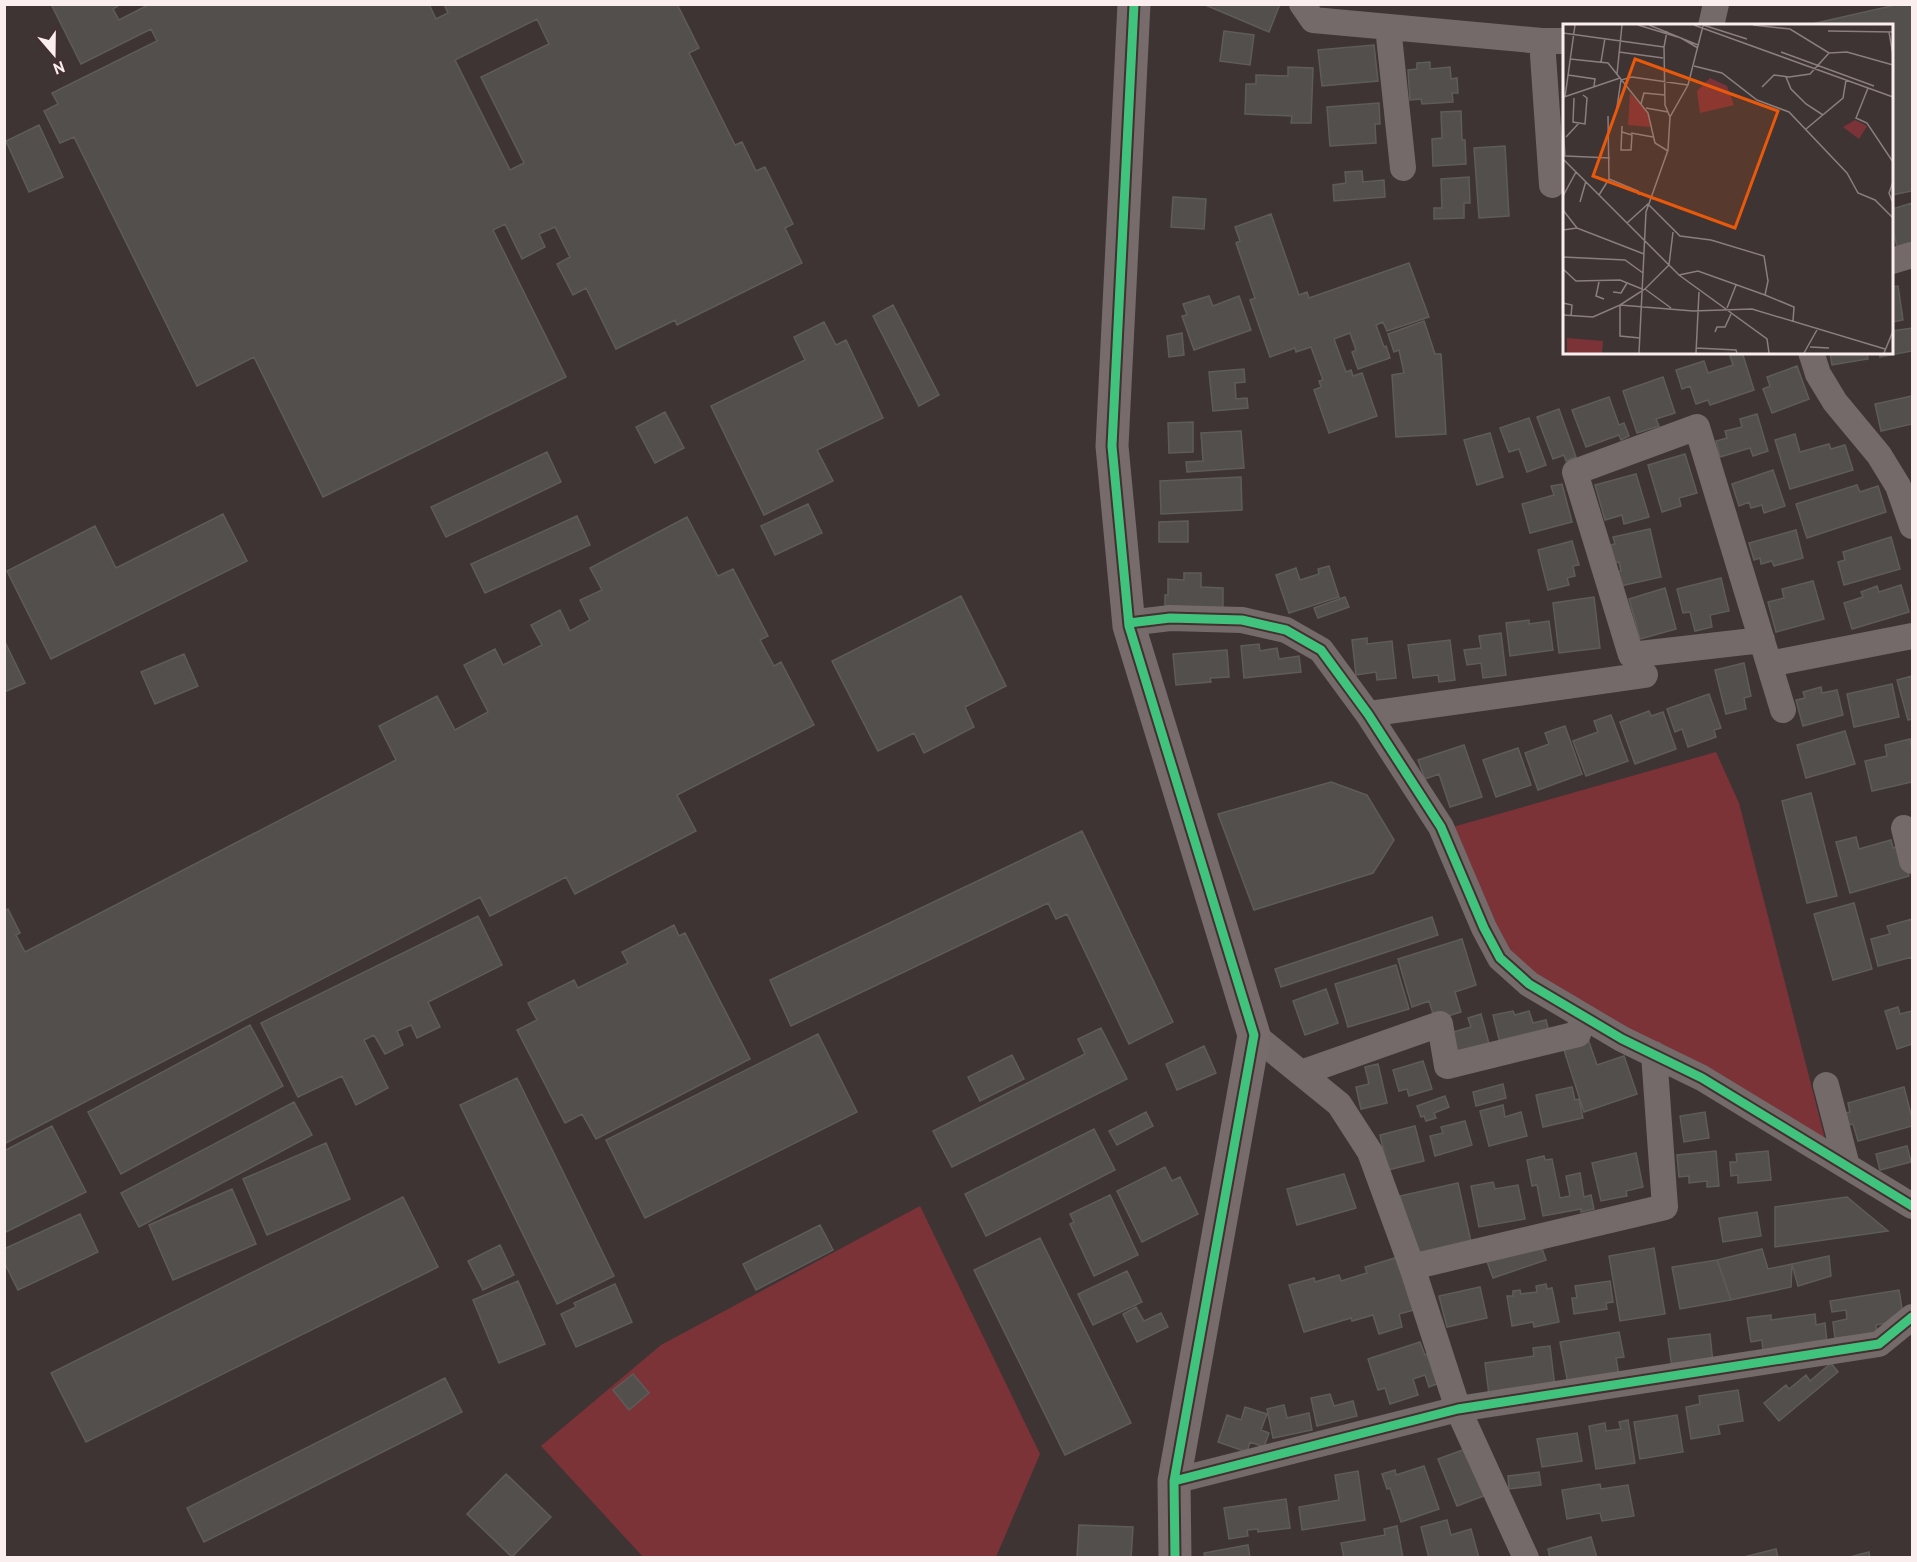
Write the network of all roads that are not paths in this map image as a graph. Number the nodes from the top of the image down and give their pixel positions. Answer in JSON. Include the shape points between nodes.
{"nodes":[{"id":1,"x":1134,"y":4,"type":"edge"},
{"id":2,"x":1302,"y":4,"type":"edge"},
{"id":3,"x":1716,"y":4,"type":"edge"},
{"id":4,"x":1711,"y":24,"type":"edge"},
{"id":5,"x":1388,"y":27,"type":"junction"},
{"id":6,"x":1553,"y":41,"type":"edge"},
{"id":7,"x":1403,"y":168,"type":"dead end"},
{"id":8,"x":1552,"y":185,"type":"dead end"},
{"id":9,"x":1912,"y":255,"type":"edge"},
{"id":10,"x":1893,"y":261,"type":"edge"},
{"id":11,"x":1812,"y":354,"type":"edge"},
{"id":12,"x":1912,"y":526,"type":"edge"},
{"id":13,"x":1129,"y":624,"type":"junction"},
{"id":14,"x":1912,"y":636,"type":"edge"},
{"id":15,"x":1762,"y":640,"type":"junction"},
{"id":16,"x":1769,"y":664,"type":"junction"},
{"id":17,"x":1645,"y":675,"type":"dead end"},
{"id":18,"x":1783,"y":710,"type":"dead end"},
{"id":19,"x":1368,"y":714,"type":"junction"},
{"id":20,"x":1904,"y":828,"type":"dead end"},
{"id":21,"x":1912,"y":861,"type":"edge"},
{"id":22,"x":1583,"y":1016,"type":"junction"},
{"id":23,"x":1254,"y":1035,"type":"junction"},
{"id":24,"x":1654,"y":1054,"type":"junction"},
{"id":25,"x":1301,"y":1073,"type":"junction"},
{"id":26,"x":1826,"y":1085,"type":"dead end"},
{"id":27,"x":1847,"y":1166,"type":"junction"},
{"id":28,"x":1912,"y":1206,"type":"edge"},
{"id":29,"x":1412,"y":1267,"type":"junction"},
{"id":30,"x":1912,"y":1317,"type":"edge"},
{"id":31,"x":1458,"y":1408,"type":"junction"},
{"id":32,"x":1174,"y":1481,"type":"junction"},
{"id":33,"x":1175,"y":1557,"type":"edge"},
{"id":34,"x":1526,"y":1557,"type":"edge"}],
"edges":[{"from":1,"to":13,"type":"street","via":[[1112,446]]},
{"from":2,"to":5,"type":"street","via":[[1313,20]]},
{"from":3,"to":4,"type":"street"},
{"from":5,"to":6,"type":"street"},
{"from":5,"to":7,"type":"street"},
{"from":6,"to":8,"type":"street"},
{"from":9,"to":10,"type":"street"},
{"from":11,"to":12,"type":"street","via":[[1818,374],[1835,402],[1880,455],[1898,486]]},
{"from":13,"to":19,"type":"street","via":[[1170,618],[1242,620],[1286,630],[1321,650]]},
{"from":13,"to":23,"type":"street"},
{"from":14,"to":16,"type":"street"},
{"from":15,"to":15,"type":"street","via":[[1697,427],[1575,472],[1631,655]]},
{"from":15,"to":16,"type":"street"},
{"from":16,"to":18,"type":"street"},
{"from":17,"to":19,"type":"street"},
{"from":19,"to":22,"type":"street","via":[[1441,826],[1500,958],[1529,984]]},
{"from":20,"to":21,"type":"street"},
{"from":22,"to":24,"type":"street"},
{"from":22,"to":25,"type":"street","via":[[1578,1034],[1446,1066],[1440,1024]]},
{"from":23,"to":25,"type":"street"},
{"from":23,"to":32,"type":"street"},
{"from":24,"to":27,"type":"street","via":[[1702,1078]]},
{"from":24,"to":29,"type":"street","via":[[1665,1207]]},
{"from":25,"to":29,"type":"street","via":[[1339,1104],[1370,1152]]},
{"from":26,"to":27,"type":"street"},
{"from":27,"to":28,"type":"street"},
{"from":29,"to":31,"type":"street"},
{"from":30,"to":31,"type":"street","via":[[1879,1344]]},
{"from":31,"to":32,"type":"street"},
{"from":31,"to":34,"type":"street"},
{"from":32,"to":33,"type":"street"}]}
